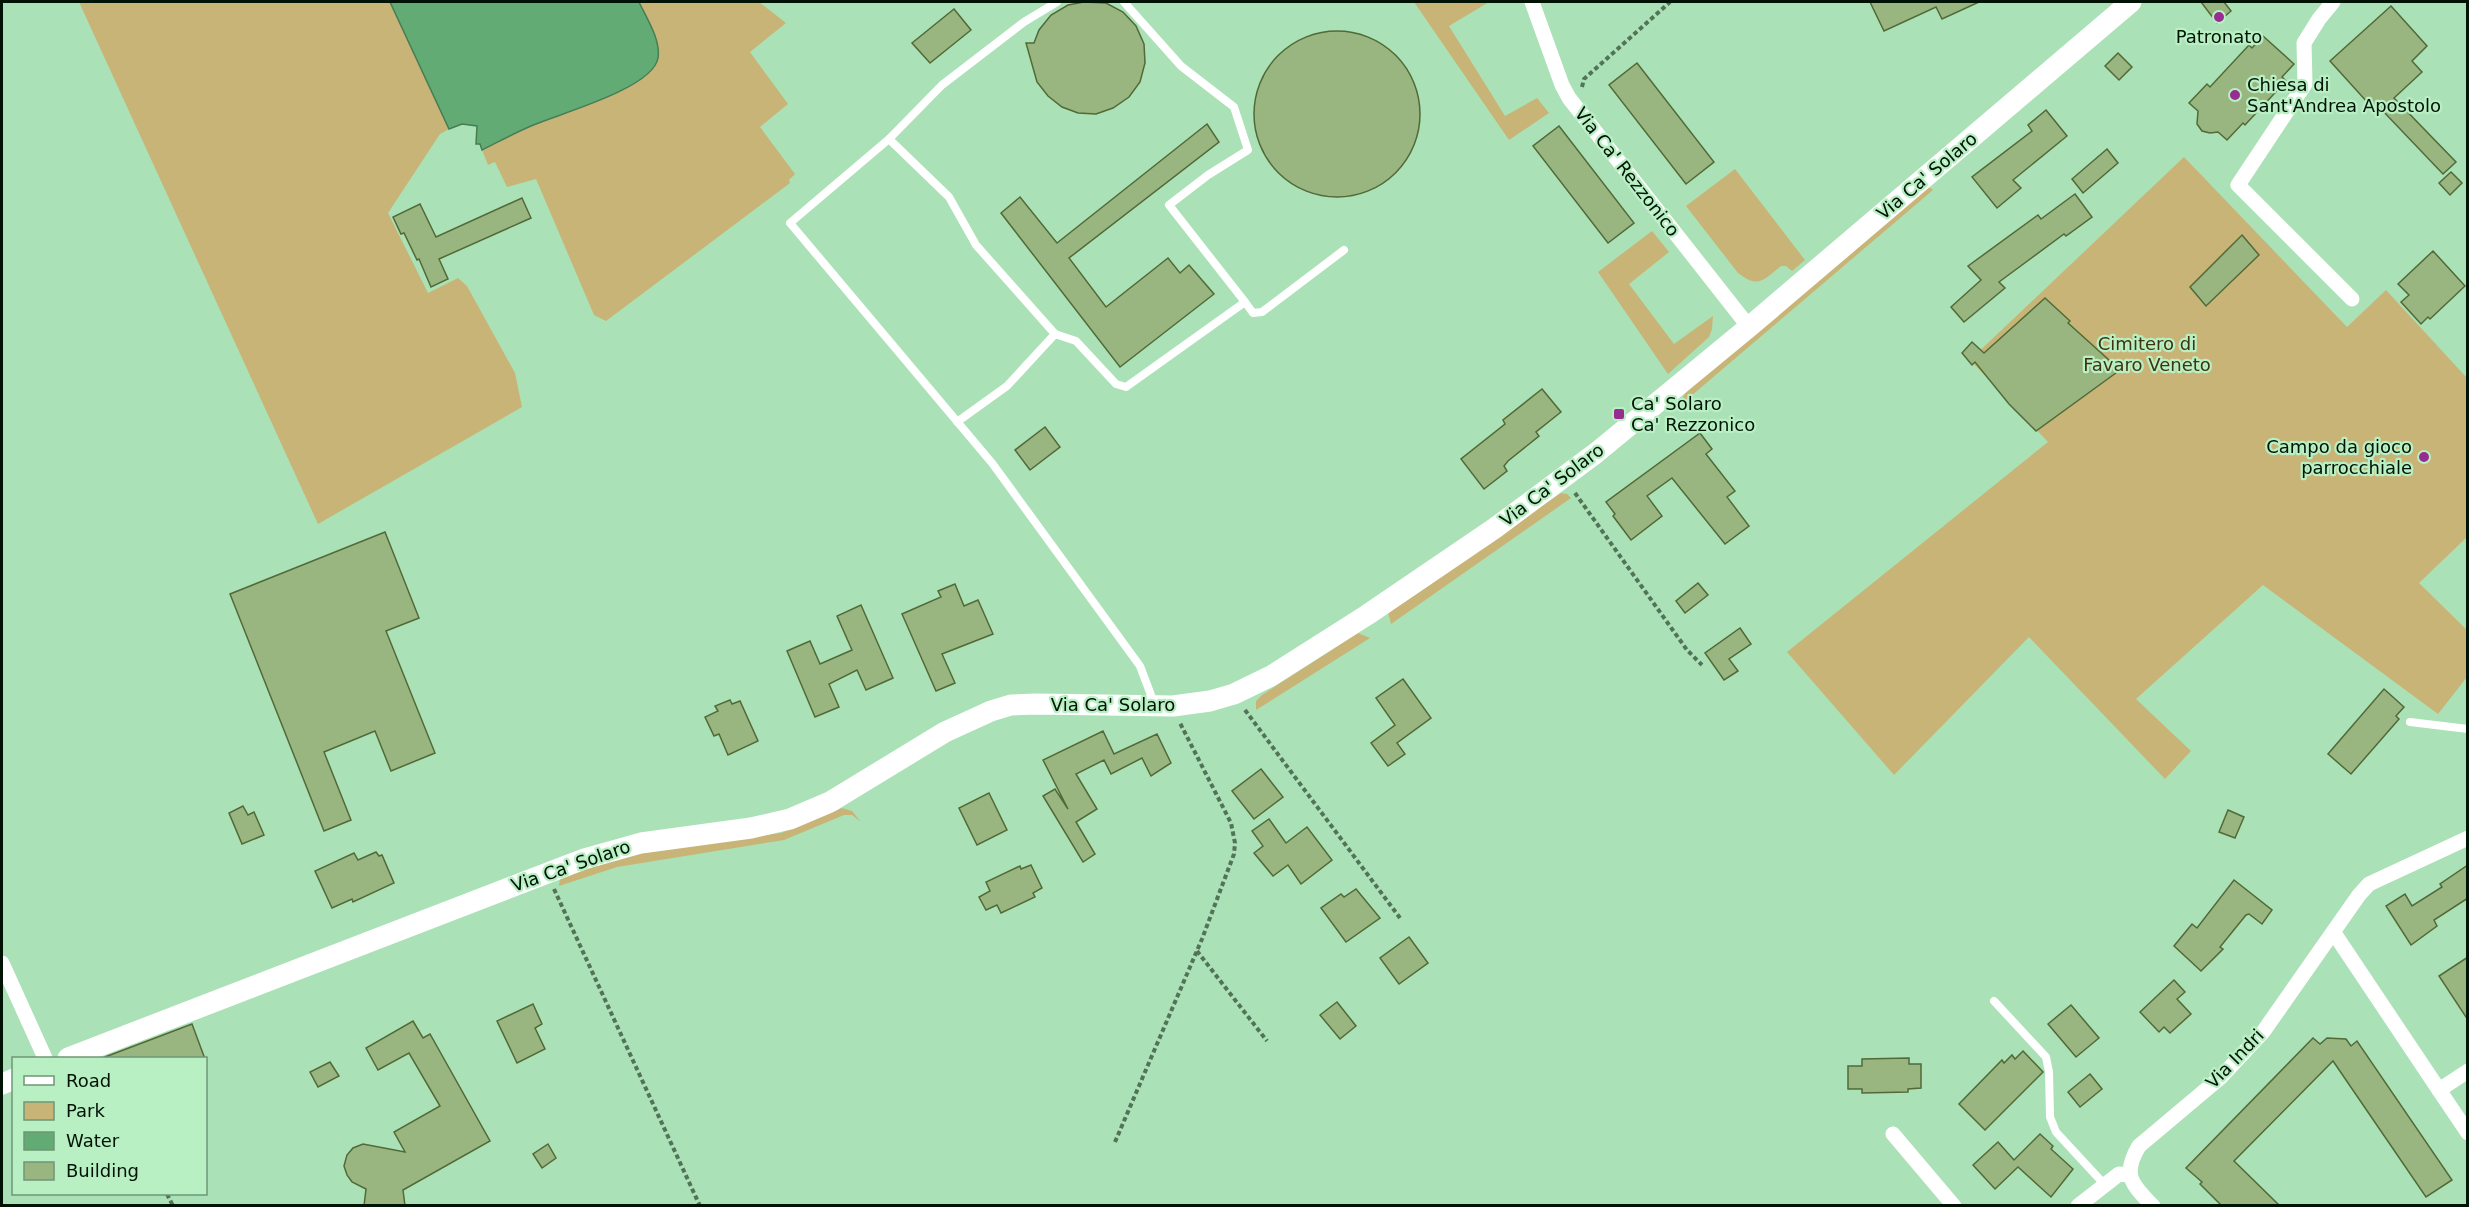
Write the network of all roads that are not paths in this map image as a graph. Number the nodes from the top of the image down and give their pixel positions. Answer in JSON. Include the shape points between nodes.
{"nodes":[{"id":1,"x":1057,"y":2,"type":"edge"},
{"id":2,"x":1124,"y":2,"type":"edge"},
{"id":3,"x":1532,"y":2,"type":"edge"},
{"id":4,"x":2131,"y":2,"type":"edge"},
{"id":5,"x":2333,"y":2,"type":"edge"},
{"id":6,"x":889,"y":139,"type":"junction"},
{"id":7,"x":1344,"y":250,"type":"dead end"},
{"id":8,"x":2352,"y":299,"type":"dead end"},
{"id":9,"x":1245,"y":302,"type":"junction"},
{"id":10,"x":1749,"y":327,"type":"junction"},
{"id":11,"x":1055,"y":334,"type":"junction"},
{"id":12,"x":957,"y":422,"type":"junction"},
{"id":13,"x":1164,"y":707,"type":"junction"},
{"id":14,"x":2410,"y":722,"type":"dead end"},
{"id":15,"x":2468,"y":729,"type":"edge"},
{"id":16,"x":2468,"y":838,"type":"edge"},
{"id":17,"x":2334,"y":933,"type":"junction"},
{"id":18,"x":2,"y":963,"type":"edge"},
{"id":19,"x":1994,"y":1001,"type":"dead end"},
{"id":20,"x":44,"y":1057,"type":"edge"},
{"id":21,"x":73,"y":1057,"type":"edge"},
{"id":22,"x":2468,"y":1071,"type":"edge"},
{"id":23,"x":2439,"y":1090,"type":"junction"},
{"id":24,"x":2468,"y":1133,"type":"edge"},
{"id":25,"x":1893,"y":1134,"type":"dead end"},
{"id":26,"x":2129,"y":1175,"type":"junction"},
{"id":27,"x":2105,"y":1185,"type":"junction"},
{"id":28,"x":1954,"y":1206,"type":"edge"},
{"id":29,"x":2078,"y":1206,"type":"edge"},
{"id":30,"x":2153,"y":1206,"type":"edge"}],
"edges":[{"from":1,"to":6,"type":"lane","via":[[1024,22],[942,85]]},
{"from":2,"to":9,"type":"lane","via":[[1180,66],[1234,107],[1248,150],[1169,205]]},
{"from":3,"to":10,"type":"street","name":"Via Ca' Rezzonico","via":[[1569,98]]},
{"from":4,"to":10,"type":"street","name":"Via Ca' Solaro"},
{"from":5,"to":8,"type":"street","via":[[2304,43],[2305,84],[2238,185]]},
{"from":6,"to":11,"type":"lane","via":[[949,197],[976,245]]},
{"from":6,"to":12,"type":"lane","via":[[790,223]]},
{"from":7,"to":9,"type":"lane","via":[[1262,312],[1253,313]]},
{"from":9,"to":11,"type":"lane","via":[[1126,387],[1116,384],[1076,341]]},
{"from":10,"to":13,"type":"street","name":"Via Ca' Solaro","via":[[1564,478],[1367,615],[1271,676],[1234,694]]},
{"from":11,"to":12,"type":"lane","via":[[1007,386]]},
{"from":12,"to":13,"type":"lane","via":[[992,463],[1140,666],[1151,692]]},
{"from":13,"to":21,"type":"street","name":"Via Ca' Solaro","via":[[1036,704],[991,711],[945,732],[830,802],[790,819],[641,843],[584,859]]},
{"from":14,"to":15,"type":"lane"},
{"from":16,"to":17,"type":"street","name":"Via Indri","via":[[2369,884]]},
{"from":17,"to":23,"type":"street"},
{"from":17,"to":26,"type":"street","name":"Via Indri","via":[[2282,1008],[2242,1056],[2139,1146],[2130,1160]]},
{"from":18,"to":20,"type":"street"},
{"from":19,"to":27,"type":"lane","via":[[2046,1057],[2050,1118],[2056,1132]]},
{"from":22,"to":23,"type":"street"},
{"from":23,"to":24,"type":"street"},
{"from":25,"to":28,"type":"street"},
{"from":26,"to":27,"type":"street","via":[[2119,1174]]},
{"from":26,"to":30,"type":"street","via":[[2135,1188]]},
{"from":27,"to":29,"type":"street"}]}
